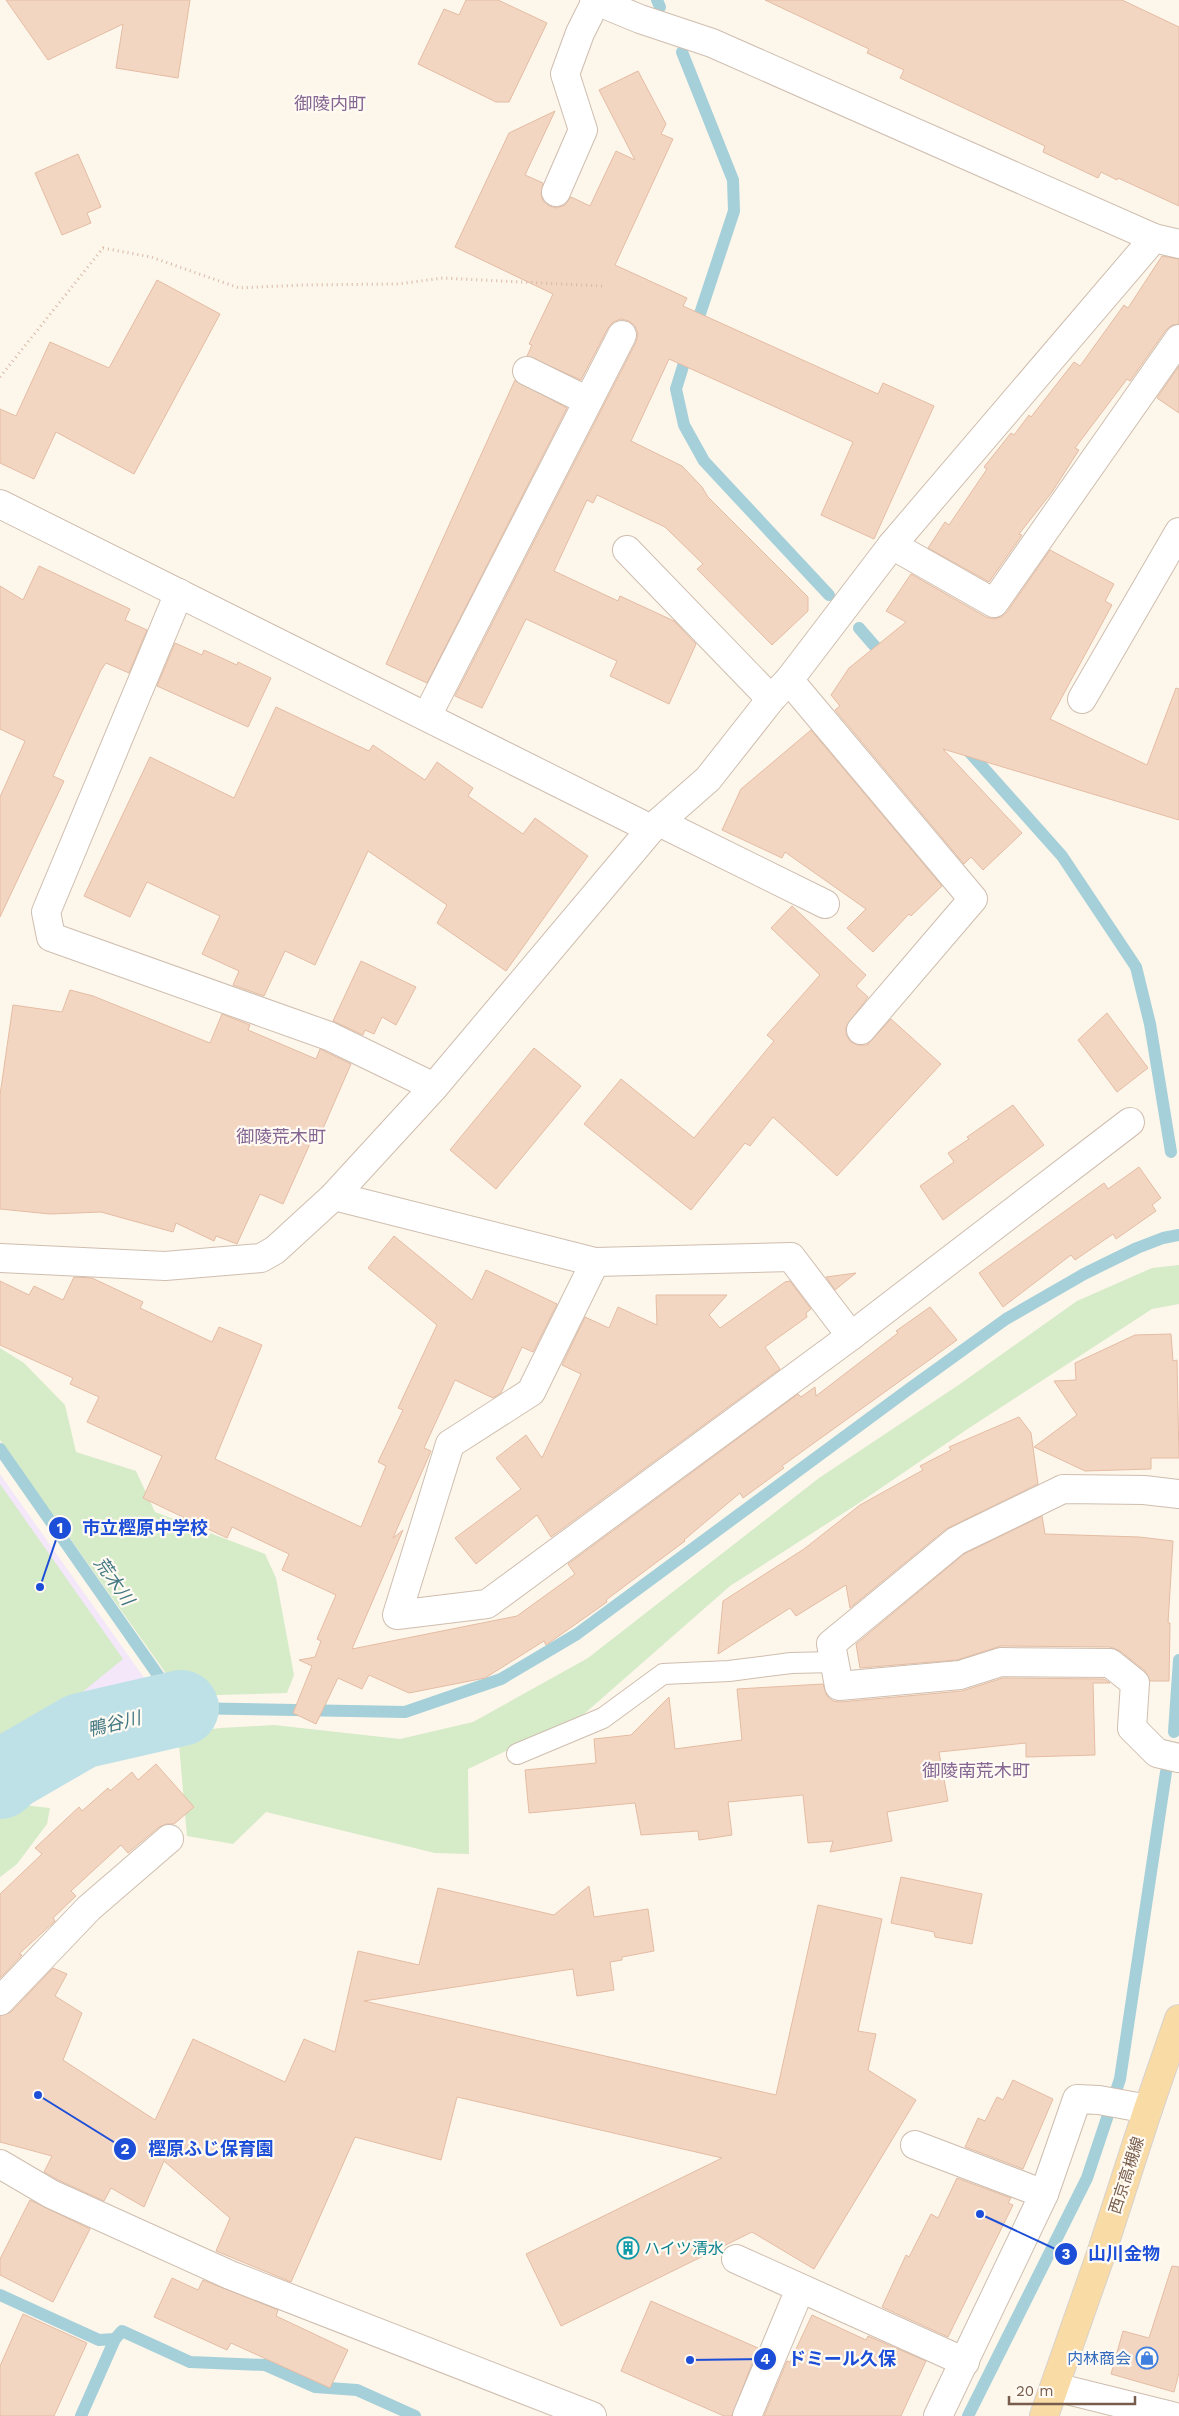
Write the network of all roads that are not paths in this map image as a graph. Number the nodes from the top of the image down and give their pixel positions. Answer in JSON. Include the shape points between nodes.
{"nodes":[{"id":1,"x":595,"y":0,"type":"edge"},
{"id":2,"x":556,"y":192,"type":"dead end"},
{"id":3,"x":1167,"y":241,"type":"edge"},
{"id":4,"x":622,"y":335,"type":"dead end"},
{"id":5,"x":1179,"y":340,"type":"edge"},
{"id":6,"x":527,"y":371,"type":"dead end"},
{"id":7,"x":588,"y":401,"type":"junction"},
{"id":8,"x":0,"y":504,"type":"edge"},
{"id":9,"x":1179,"y":532,"type":"edge"},
{"id":10,"x":892,"y":545,"type":"junction"},
{"id":11,"x":627,"y":550,"type":"dead end"},
{"id":12,"x":178,"y":593,"type":"junction"},
{"id":13,"x":780,"y":689,"type":"junction"},
{"id":14,"x":1082,"y":699,"type":"dead end"},
{"id":15,"x":427,"y":716,"type":"junction"},
{"id":16,"x":655,"y":825,"type":"junction"},
{"id":17,"x":826,"y":904,"type":"dead end"},
{"id":18,"x":861,"y":1030,"type":"dead end"},
{"id":19,"x":434,"y":1086,"type":"junction"},
{"id":20,"x":1130,"y":1122,"type":"dead end"},
{"id":21,"x":334,"y":1196,"type":"junction"},
{"id":22,"x":0,"y":1258,"type":"edge"},
{"id":23,"x":595,"y":1262,"type":"junction"},
{"id":24,"x":851,"y":1336,"type":"junction"},
{"id":25,"x":1179,"y":1494,"type":"edge"},
{"id":26,"x":835,"y":1662,"type":"junction"},
{"id":27,"x":516,"y":1754,"type":"dead end"},
{"id":28,"x":1179,"y":1758,"type":"edge"},
{"id":29,"x":169,"y":1839,"type":"dead end"},
{"id":30,"x":0,"y":2001,"type":"edge"},
{"id":31,"x":1179,"y":2020,"type":"edge"},
{"id":32,"x":1124,"y":2104,"type":"junction"},
{"id":33,"x":915,"y":2145,"type":"dead end"},
{"id":34,"x":0,"y":2164,"type":"edge"},
{"id":35,"x":1044,"y":2194,"type":"junction"},
{"id":36,"x":736,"y":2259,"type":"dead end"},
{"id":37,"x":800,"y":2289,"type":"junction"},
{"id":38,"x":965,"y":2362,"type":"junction"},
{"id":39,"x":1055,"y":2387,"type":"junction"},
{"id":40,"x":592,"y":2416,"type":"edge"},
{"id":41,"x":747,"y":2416,"type":"edge"},
{"id":42,"x":938,"y":2416,"type":"edge"},
{"id":43,"x":1044,"y":2416,"type":"edge"},
{"id":44,"x":1172,"y":2416,"type":"edge"}],
"edges":[{"from":1,"to":2,"type":"street","via":[[565,74],[583,130]]},
{"from":1,"to":3,"type":"street","via":[[712,44]]},
{"from":3,"to":10,"type":"street"},
{"from":4,"to":7,"type":"street"},
{"from":5,"to":10,"type":"street","via":[[994,603]]},
{"from":6,"to":7,"type":"street"},
{"from":7,"to":15,"type":"street"},
{"from":8,"to":12,"type":"street"},
{"from":9,"to":14,"type":"street"},
{"from":10,"to":13,"type":"street"},
{"from":11,"to":13,"type":"street"},
{"from":12,"to":15,"type":"street"},
{"from":12,"to":19,"type":"street","via":[[46,912],[51,937],[329,1036]]},
{"from":13,"to":16,"type":"street","via":[[708,779]]},
{"from":13,"to":18,"type":"street","via":[[973,899]]},
{"from":15,"to":16,"type":"street"},
{"from":16,"to":17,"type":"street"},
{"from":16,"to":19,"type":"street"},
{"from":19,"to":21,"type":"street"},
{"from":20,"to":24,"type":"street"},
{"from":21,"to":22,"type":"street","via":[[275,1250],[261,1258],[165,1266]]},
{"from":21,"to":23,"type":"street"},
{"from":23,"to":24,"type":"street","via":[[791,1257]]},
{"from":23,"to":24,"type":"street","via":[[531,1392],[450,1444],[397,1616],[488,1604]]},
{"from":25,"to":26,"type":"street","via":[[1063,1489],[956,1541],[831,1644]]},
{"from":26,"to":27,"type":"lane","via":[[663,1674],[603,1718]]},
{"from":26,"to":28,"type":"street","via":[[839,1686],[960,1675],[1000,1662],[1110,1663],[1135,1683],[1132,1728],[1157,1753]]},
{"from":29,"to":30,"type":"street","via":[[89,1908]]},
{"from":31,"to":32,"type":"main road","name":"西京高槻線"},
{"from":32,"to":35,"type":"street","via":[[1077,2099]]},
{"from":32,"to":39,"type":"main road","name":"西京高槻線","via":[[1102,2254]]},
{"from":33,"to":35,"type":"street"},
{"from":34,"to":40,"type":"street","via":[[51,2194],[230,2275]]},
{"from":35,"to":38,"type":"street"},
{"from":36,"to":37,"type":"street"},
{"from":37,"to":38,"type":"street"},
{"from":37,"to":41,"type":"street"},
{"from":38,"to":42,"type":"street"},
{"from":39,"to":43,"type":"main road","name":"西京高槻線"},
{"from":39,"to":44,"type":"street"}]}
